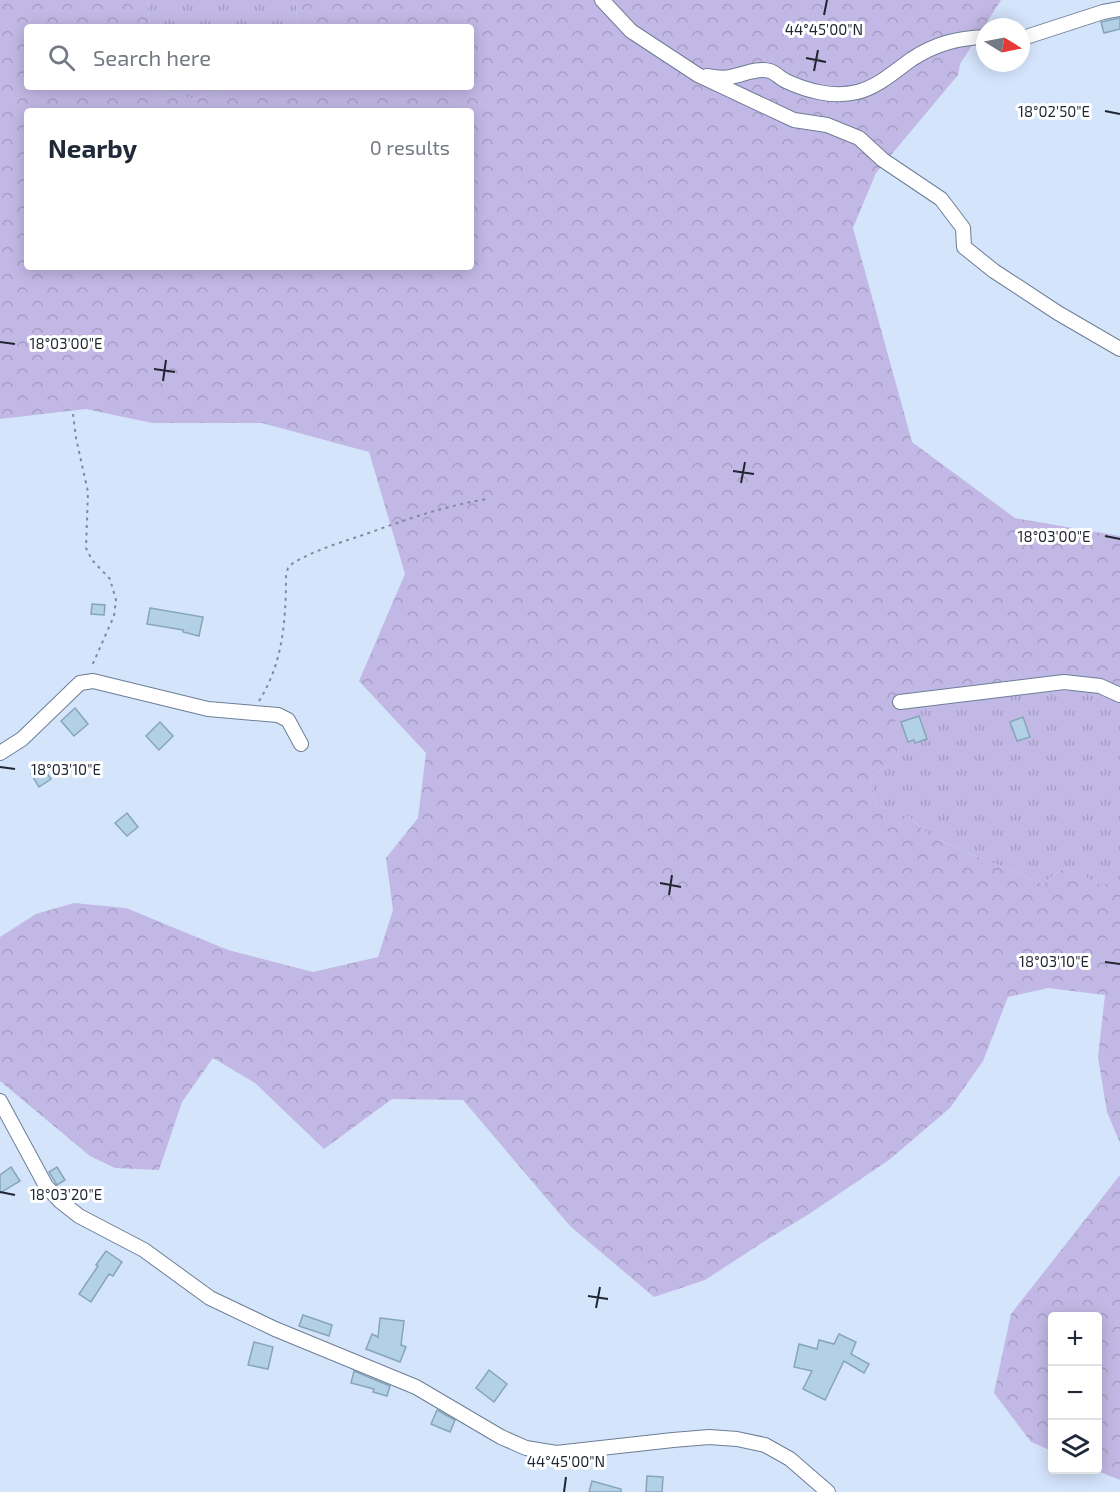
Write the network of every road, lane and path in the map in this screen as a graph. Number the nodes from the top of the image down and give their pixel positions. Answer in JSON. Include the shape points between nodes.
{"nodes":[{"id":1,"x":602,"y":0,"type":"edge"},
{"id":2,"x":1120,"y":9,"type":"edge"},
{"id":3,"x":1030,"y":34,"type":"edge"},
{"id":4,"x":976,"y":38,"type":"edge"},
{"id":5,"x":698,"y":75,"type":"junction"},
{"id":6,"x":1120,"y":349,"type":"edge"},
{"id":7,"x":73,"y":414,"type":"dead end"},
{"id":8,"x":487,"y":499,"type":"dead end"},
{"id":9,"x":86,"y":681,"type":"junction"},
{"id":10,"x":1120,"y":695,"type":"edge"},
{"id":11,"x":900,"y":702,"type":"dead end"},
{"id":12,"x":251,"y":713,"type":"junction"},
{"id":13,"x":301,"y":744,"type":"dead end"},
{"id":14,"x":0,"y":753,"type":"edge"},
{"id":15,"x":0,"y":1101,"type":"edge"},
{"id":16,"x":828,"y":1492,"type":"edge"}],
"edges":[{"from":1,"to":5,"type":"street","via":[[631,31]]},
{"from":2,"to":3,"type":"street"},
{"from":4,"to":5,"type":"street","via":[[937,45],[882,81],[857,92],[824,93],[798,86],[771,71],[727,78]]},
{"from":5,"to":6,"type":"street","via":[[794,120],[827,125],[859,138],[883,160],[941,199],[963,228],[964,247],[976,258]]},
{"from":7,"to":9,"type":"path","via":[[88,492],[87,548],[92,560],[110,579],[116,600],[114,616]]},
{"from":8,"to":12,"type":"path","via":[[412,517],[292,563],[286,576],[285,623],[274,676]]},
{"from":9,"to":12,"type":"street","via":[[208,709]]},
{"from":9,"to":14,"type":"street","via":[[22,739]]},
{"from":10,"to":11,"type":"street","via":[[1100,686],[1064,682]]},
{"from":12,"to":13,"type":"street","via":[[278,715],[288,720]]},
{"from":15,"to":16,"type":"street","via":[[46,1186],[79,1216],[144,1250],[210,1298],[416,1387],[501,1437],[526,1448],[556,1453],[709,1437],[737,1439],[765,1445],[790,1459]]}]}
